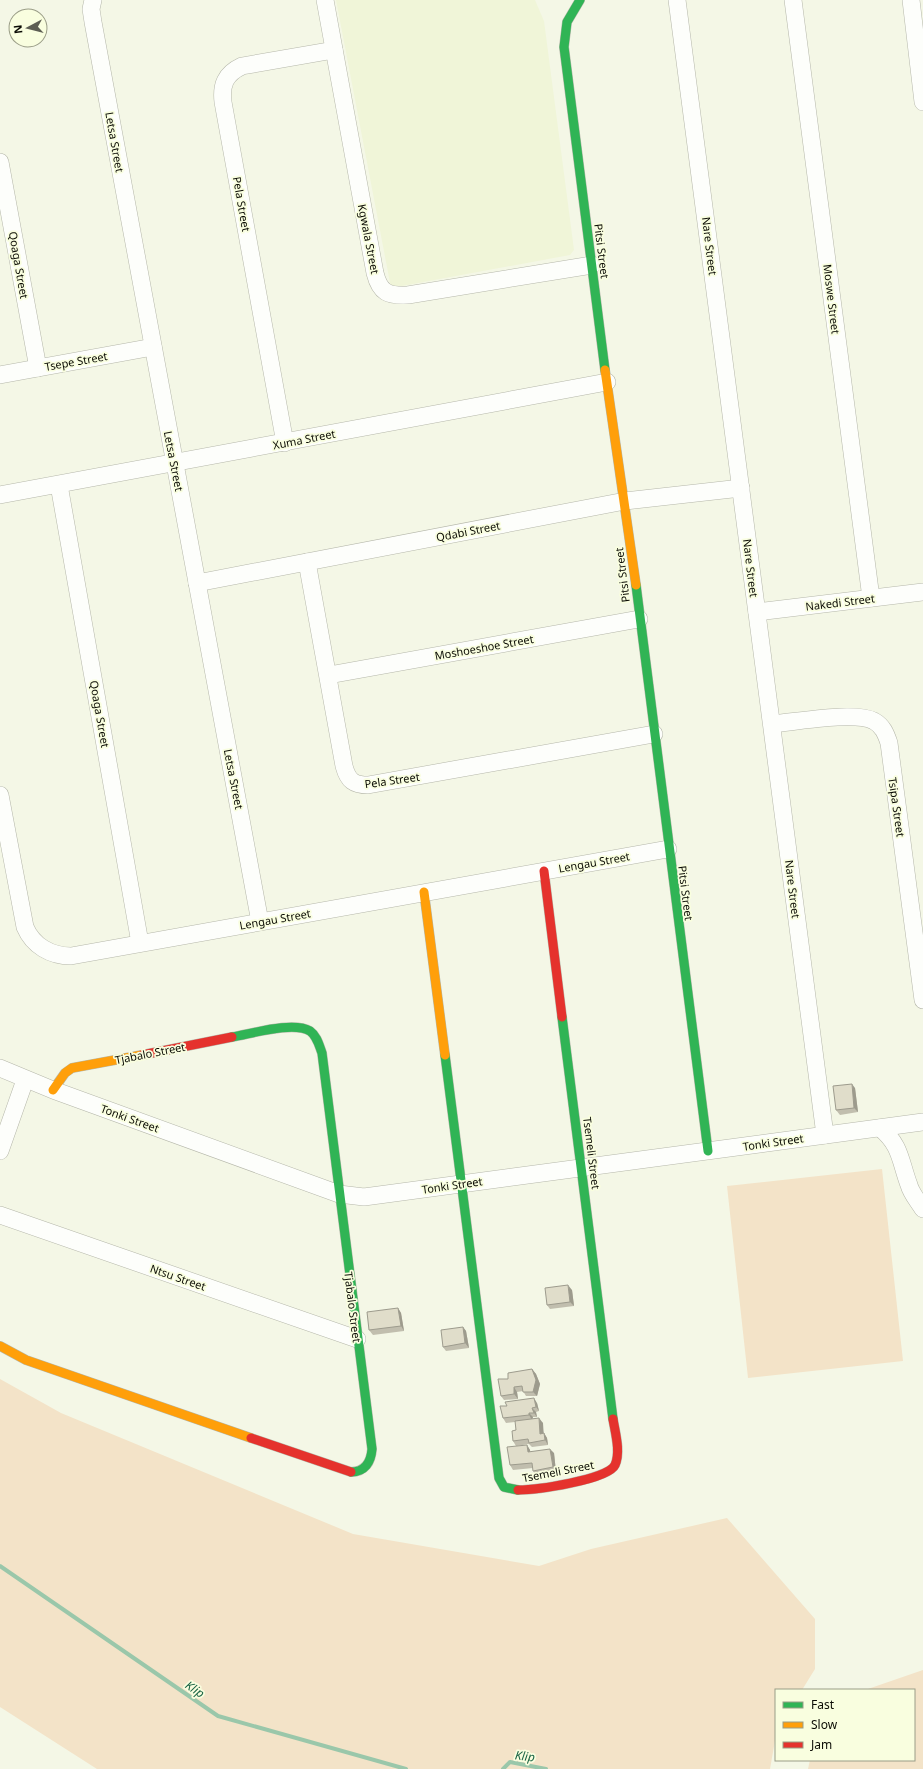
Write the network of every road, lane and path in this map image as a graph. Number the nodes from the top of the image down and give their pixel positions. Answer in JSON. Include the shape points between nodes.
{"nodes":[{"id":1,"x":93,"y":0,"type":"edge"},
{"id":2,"x":325,"y":0,"type":"edge"},
{"id":3,"x":580,"y":0,"type":"edge"},
{"id":4,"x":677,"y":0,"type":"edge"},
{"id":5,"x":793,"y":0,"type":"edge"},
{"id":6,"x":911,"y":0,"type":"edge"},
{"id":7,"x":334,"y":50,"type":"junction"},
{"id":8,"x":921,"y":74,"type":"edge"},
{"id":9,"x":923,"y":102,"type":"edge"},
{"id":10,"x":0,"y":162,"type":"edge"},
{"id":11,"x":592,"y":265,"type":"junction"},
{"id":12,"x":153,"y":347,"type":"junction"},
{"id":13,"x":38,"y":368,"type":"junction"},
{"id":14,"x":0,"y":375,"type":"edge"},
{"id":15,"x":607,"y":382,"type":"junction"},
{"id":16,"x":285,"y":443,"type":"junction"},
{"id":17,"x":174,"y":463,"type":"junction"},
{"id":18,"x":59,"y":485,"type":"junction"},
{"id":19,"x":741,"y":488,"type":"junction"},
{"id":20,"x":0,"y":495,"type":"edge"},
{"id":21,"x":625,"y":501,"type":"junction"},
{"id":22,"x":307,"y":562,"type":"junction"},
{"id":23,"x":197,"y":583,"type":"junction"},
{"id":24,"x":923,"y":592,"type":"edge"},
{"id":25,"x":871,"y":598,"type":"junction"},
{"id":26,"x":757,"y":612,"type":"junction"},
{"id":27,"x":639,"y":619,"type":"junction"},
{"id":28,"x":329,"y":675,"type":"junction"},
{"id":29,"x":772,"y":724,"type":"junction"},
{"id":30,"x":654,"y":734,"type":"junction"},
{"id":31,"x":0,"y":795,"type":"edge"},
{"id":32,"x":668,"y":848,"type":"junction"},
{"id":33,"x":544,"y":871,"type":"junction"},
{"id":34,"x":424,"y":892,"type":"junction"},
{"id":35,"x":260,"y":922,"type":"junction"},
{"id":36,"x":140,"y":943,"type":"junction"},
{"id":37,"x":923,"y":1000,"type":"edge"},
{"id":38,"x":0,"y":1068,"type":"edge"},
{"id":39,"x":25,"y":1080,"type":"junction"},
{"id":40,"x":52,"y":1090,"type":"junction"},
{"id":41,"x":923,"y":1122,"type":"edge"},
{"id":42,"x":880,"y":1128,"type":"junction"},
{"id":43,"x":825,"y":1136,"type":"junction"},
{"id":44,"x":0,"y":1151,"type":"edge"},
{"id":45,"x":708,"y":1151,"type":"junction"},
{"id":46,"x":581,"y":1168,"type":"junction"},
{"id":47,"x":461,"y":1184,"type":"junction"},
{"id":48,"x":339,"y":1194,"type":"junction"},
{"id":49,"x":923,"y":1208,"type":"edge"},
{"id":50,"x":0,"y":1215,"type":"edge"},
{"id":51,"x":357,"y":1339,"type":"junction"},
{"id":52,"x":0,"y":1346,"type":"edge"}],
"edges":[{"from":1,"to":12,"type":"street","name":"Letsa Street","via":[[94,22]]},
{"from":2,"to":7,"type":"street","name":"Kgwala Street"},
{"from":3,"to":11,"type":"street","name":"Pitsi Street","via":[[569,15],[563,41]]},
{"from":4,"to":19,"type":"street","name":"Nare Street"},
{"from":5,"to":25,"type":"street","name":"Moswe Street"},
{"from":6,"to":8,"type":"street"},
{"from":7,"to":11,"type":"street","name":"Kgwala Street","via":[[375,273],[377,282],[385,292],[408,294]]},
{"from":7,"to":16,"type":"street","name":"Pela Street","via":[[242,66],[225,79],[223,87],[223,102]]},
{"from":8,"to":9,"type":"street"},
{"from":10,"to":13,"type":"street","name":"Qoaga Street"},
{"from":11,"to":15,"type":"street","name":"Pitsi Street"},
{"from":12,"to":13,"type":"street","name":"Tsepe Street"},
{"from":12,"to":17,"type":"street","name":"Letsa Street"},
{"from":13,"to":14,"type":"street","name":"Tsepe Street"},
{"from":15,"to":16,"type":"street","name":"Xuma Street"},
{"from":15,"to":21,"type":"street","name":"Pitsi Street"},
{"from":16,"to":17,"type":"street","name":"Xuma Street"},
{"from":17,"to":18,"type":"street","name":"Xuma Street"},
{"from":17,"to":23,"type":"street","name":"Letsa Street"},
{"from":18,"to":20,"type":"street","name":"Xuma Street"},
{"from":18,"to":36,"type":"street","name":"Qoaga Street"},
{"from":19,"to":21,"type":"street","name":"Qdabi Street"},
{"from":19,"to":26,"type":"street","name":"Nare Street"},
{"from":21,"to":22,"type":"street","name":"Qdabi Street"},
{"from":21,"to":27,"type":"street","name":"Pitsi Street"},
{"from":22,"to":23,"type":"street","name":"Qdabi Street"},
{"from":22,"to":28,"type":"street","name":"Pela Street"},
{"from":23,"to":35,"type":"street","name":"Letsa Street"},
{"from":24,"to":25,"type":"street","name":"Nakedi Street"},
{"from":25,"to":26,"type":"street","name":"Nakedi Street"},
{"from":26,"to":29,"type":"street","name":"Nare Street"},
{"from":27,"to":28,"type":"street","name":"Moshoeshoe Street"},
{"from":27,"to":30,"type":"street","name":"Pitsi Street"},
{"from":28,"to":30,"type":"street","name":"Pela Street","via":[[347,776],[358,785]]},
{"from":29,"to":37,"type":"street","name":"Tsipa Street","via":[[859,716],[875,721],[886,733]]},
{"from":29,"to":43,"type":"street","name":"Nare Street"},
{"from":30,"to":32,"type":"street","name":"Pitsi Street"},
{"from":31,"to":36,"type":"street","name":"Lengau Street","via":[[24,920],[27,931],[36,943],[52,953],[66,956]]},
{"from":32,"to":33,"type":"street","name":"Lengau Street"},
{"from":32,"to":45,"type":"street","name":"Pitsi Street"},
{"from":33,"to":34,"type":"street","name":"Lengau Street"},
{"from":33,"to":46,"type":"street","name":"Tsemeli Street"},
{"from":34,"to":35,"type":"street","name":"Lengau Street"},
{"from":34,"to":47,"type":"street","name":"Tsemeli Street"},
{"from":35,"to":36,"type":"street","name":"Lengau Street"},
{"from":38,"to":39,"type":"street","name":"Tonki Street"},
{"from":39,"to":40,"type":"street","name":"Tonki Street"},
{"from":39,"to":44,"type":"street"},
{"from":40,"to":48,"type":"street","name":"Tonki Street"},
{"from":40,"to":48,"type":"street","name":"Tjabalo Street","via":[[72,1068],[275,1029],[296,1026],[303,1028],[313,1033],[322,1055]]},
{"from":41,"to":42,"type":"street","name":"Tonki Street"},
{"from":42,"to":43,"type":"street","name":"Tonki Street"},
{"from":42,"to":49,"type":"street","via":[[889,1135],[900,1154],[909,1186]]},
{"from":43,"to":45,"type":"street","name":"Tonki Street"},
{"from":45,"to":46,"type":"street","name":"Tonki Street"},
{"from":46,"to":47,"type":"street","name":"Tonki Street"},
{"from":46,"to":47,"type":"street","name":"Tsemeli Street","via":[[617,1460],[611,1470],[601,1476],[523,1490],[504,1487],[499,1478]]},
{"from":47,"to":48,"type":"street","name":"Tonki Street","via":[[364,1197]]},
{"from":48,"to":51,"type":"street","name":"Tjabalo Street"},
{"from":50,"to":51,"type":"street","name":"Ntsu Street"},
{"from":51,"to":52,"type":"street","name":"Tjabalo Street","via":[[372,1449],[368,1464],[359,1471],[351,1472],[26,1360]]}]}
